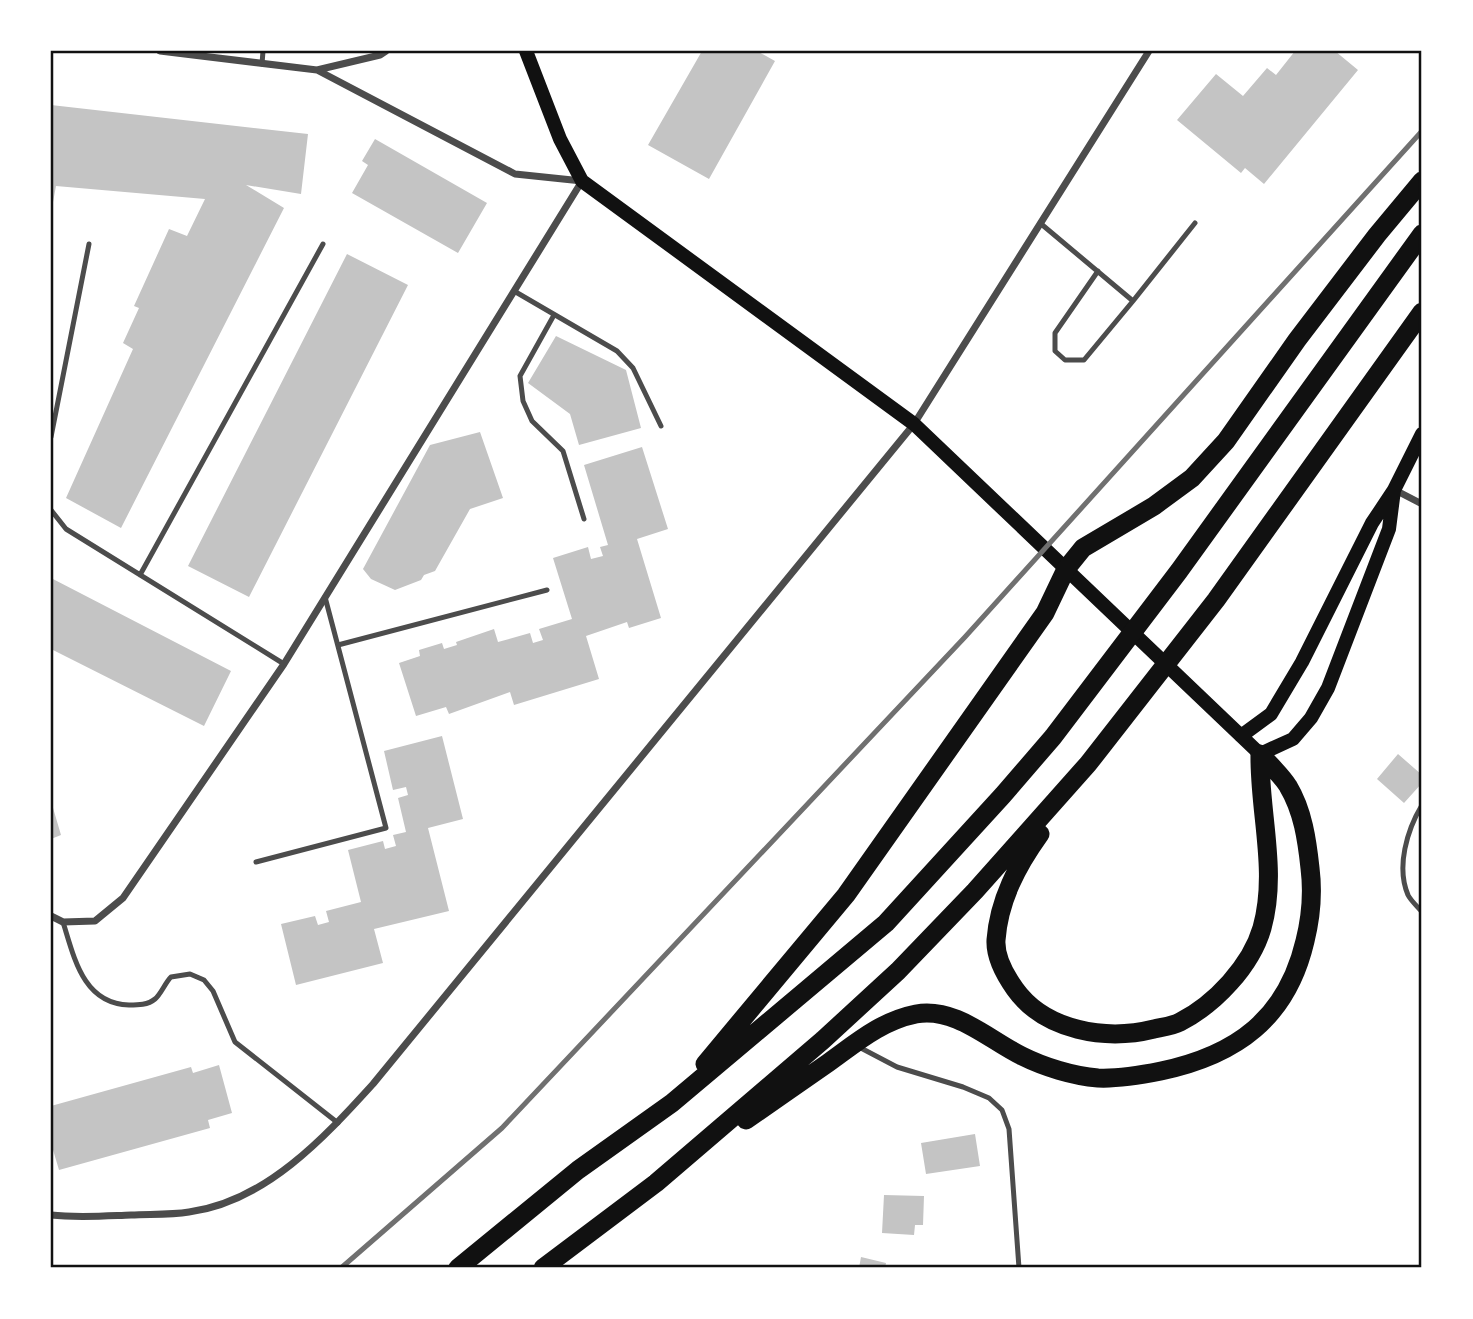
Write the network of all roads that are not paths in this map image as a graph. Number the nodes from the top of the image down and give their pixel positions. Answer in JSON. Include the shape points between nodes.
{"nodes":[{"id":1,"x":160,"y":51,"type":"edge"},
{"id":2,"x":263,"y":51,"type":"edge"},
{"id":3,"x":386,"y":51,"type":"edge"},
{"id":4,"x":526,"y":51,"type":"edge"},
{"id":5,"x":1149,"y":51,"type":"edge"},
{"id":6,"x":262,"y":64,"type":"junction"},
{"id":7,"x":317,"y":70,"type":"junction"},
{"id":8,"x":582,"y":181,"type":"junction"},
{"id":9,"x":1422,"y":181,"type":"edge"},
{"id":10,"x":1040,"y":223,"type":"junction"},
{"id":11,"x":1195,"y":223,"type":"dead end"},
{"id":12,"x":1422,"y":234,"type":"edge"},
{"id":13,"x":89,"y":244,"type":"dead end"},
{"id":14,"x":323,"y":244,"type":"dead end"},
{"id":15,"x":1098,"y":271,"type":"junction"},
{"id":16,"x":514,"y":291,"type":"junction"},
{"id":17,"x":1133,"y":301,"type":"junction"},
{"id":18,"x":1422,"y":312,"type":"edge"},
{"id":19,"x":554,"y":315,"type":"junction"},
{"id":20,"x":914,"y":424,"type":"junction"},
{"id":21,"x":662,"y":426,"type":"dead end"},
{"id":22,"x":1422,"y":434,"type":"edge"},
{"id":23,"x":51,"y":437,"type":"edge"},
{"id":24,"x":1394,"y":490,"type":"junction"},
{"id":25,"x":1422,"y":504,"type":"edge"},
{"id":26,"x":51,"y":510,"type":"edge"},
{"id":27,"x":584,"y":519,"type":"dead end"},
{"id":28,"x":1066,"y":569,"type":"junction"},
{"id":29,"x":140,"y":575,"type":"junction"},
{"id":30,"x":547,"y":590,"type":"dead end"},
{"id":31,"x":325,"y":597,"type":"junction"},
{"id":32,"x":338,"y":645,"type":"junction"},
{"id":33,"x":284,"y":664,"type":"junction"},
{"id":34,"x":1241,"y":736,"type":"junction"},
{"id":35,"x":1260,"y":754,"type":"junction"},
{"id":36,"x":1088,"y":764,"type":"junction"},
{"id":37,"x":1422,"y":805,"type":"edge"},
{"id":38,"x":256,"y":862,"type":"dead end"},
{"id":39,"x":1422,"y":912,"type":"edge"},
{"id":40,"x":51,"y":916,"type":"edge"},
{"id":41,"x":63,"y":922,"type":"junction"},
{"id":42,"x":855,"y":1044,"type":"junction"},
{"id":43,"x":672,"y":1103,"type":"junction"},
{"id":44,"x":338,"y":1123,"type":"junction"},
{"id":45,"x":656,"y":1183,"type":"junction"},
{"id":46,"x":51,"y":1215,"type":"edge"},
{"id":47,"x":458,"y":1268,"type":"edge"},
{"id":48,"x":542,"y":1268,"type":"edge"},
{"id":49,"x":1019,"y":1268,"type":"edge"}],
"edges":[{"from":1,"to":6,"type":"street"},
{"from":2,"to":6,"type":"lane"},
{"from":3,"to":7,"type":"street"},
{"from":4,"to":8,"type":"main road","via":[[560,139]]},
{"from":5,"to":10,"type":"street"},
{"from":6,"to":7,"type":"street"},
{"from":7,"to":8,"type":"street","via":[[515,174]]},
{"from":8,"to":16,"type":"street"},
{"from":8,"to":20,"type":"main road"},
{"from":9,"to":28,"type":"highway","via":[[1297,340],[1226,441],[1192,478],[1083,548]]},
{"from":10,"to":15,"type":"lane"},
{"from":10,"to":20,"type":"street"},
{"from":11,"to":17,"type":"lane"},
{"from":12,"to":43,"type":"highway","via":[[1179,571],[1003,795],[886,923]]},
{"from":13,"to":23,"type":"lane"},
{"from":14,"to":29,"type":"lane"},
{"from":15,"to":17,"type":"lane"},
{"from":15,"to":17,"type":"lane","via":[[1055,333],[1055,351],[1065,360],[1084,360]]},
{"from":16,"to":19,"type":"lane"},
{"from":16,"to":31,"type":"street"},
{"from":18,"to":36,"type":"highway","via":[[1216,600]]},
{"from":19,"to":21,"type":"lane","via":[[617,351],[633,368]]},
{"from":19,"to":27,"type":"lane","via":[[520,376],[523,401],[532,421],[563,451]]},
{"from":20,"to":28,"type":"main road"},
{"from":20,"to":44,"type":"street"},
{"from":22,"to":24,"type":"main road"},
{"from":24,"to":25,"type":"street"},
{"from":24,"to":34,"type":"main road","via":[[1270,714]]},
{"from":24,"to":35,"type":"main road","via":[[1389,529],[1328,688],[1293,739]]},
{"from":26,"to":29,"type":"lane","via":[[66,529]]},
{"from":28,"to":34,"type":"main road"},
{"from":28,"to":43,"type":"highway","via":[[1045,613],[846,895]]},
{"from":29,"to":33,"type":"lane"},
{"from":30,"to":32,"type":"lane"},
{"from":31,"to":32,"type":"lane"},
{"from":31,"to":33,"type":"street"},
{"from":32,"to":38,"type":"lane","via":[[387,828]]},
{"from":33,"to":41,"type":"street","via":[[123,898],[95,921]]},
{"from":34,"to":35,"type":"main road"},
{"from":35,"to":36,"type":"highway","via":[[1268,860],[1268,899],[1261,931],[1228,983],[1203,1008],[1177,1023],[1112,1034],[1059,1024],[1035,1011],[1003,971],[996,943],[1007,889]]},
{"from":35,"to":42,"type":"highway","via":[[1287,786],[1300,812],[1312,883],[1310,923],[1301,960],[1288,991],[1248,1036],[1220,1053],[1183,1066],[1137,1076],[1097,1078],[1022,1057],[953,1017],[918,1014],[882,1024]]},
{"from":36,"to":45,"type":"highway","via":[[898,971]]},
{"from":37,"to":39,"type":"lane","via":[[1407,839],[1403,870],[1408,896]]},
{"from":40,"to":41,"type":"street"},
{"from":41,"to":44,"type":"lane","via":[[88,987],[121,1005],[140,1005],[156,999],[172,977],[190,974],[204,981],[235,1042]]},
{"from":42,"to":45,"type":"highway"},
{"from":42,"to":49,"type":"lane","via":[[897,1067],[989,1098],[1002,1110],[1009,1129]]},
{"from":43,"to":47,"type":"highway","via":[[578,1170]]},
{"from":44,"to":46,"type":"street","via":[[286,1168],[242,1197],[190,1212]]},
{"from":45,"to":48,"type":"highway"}]}
